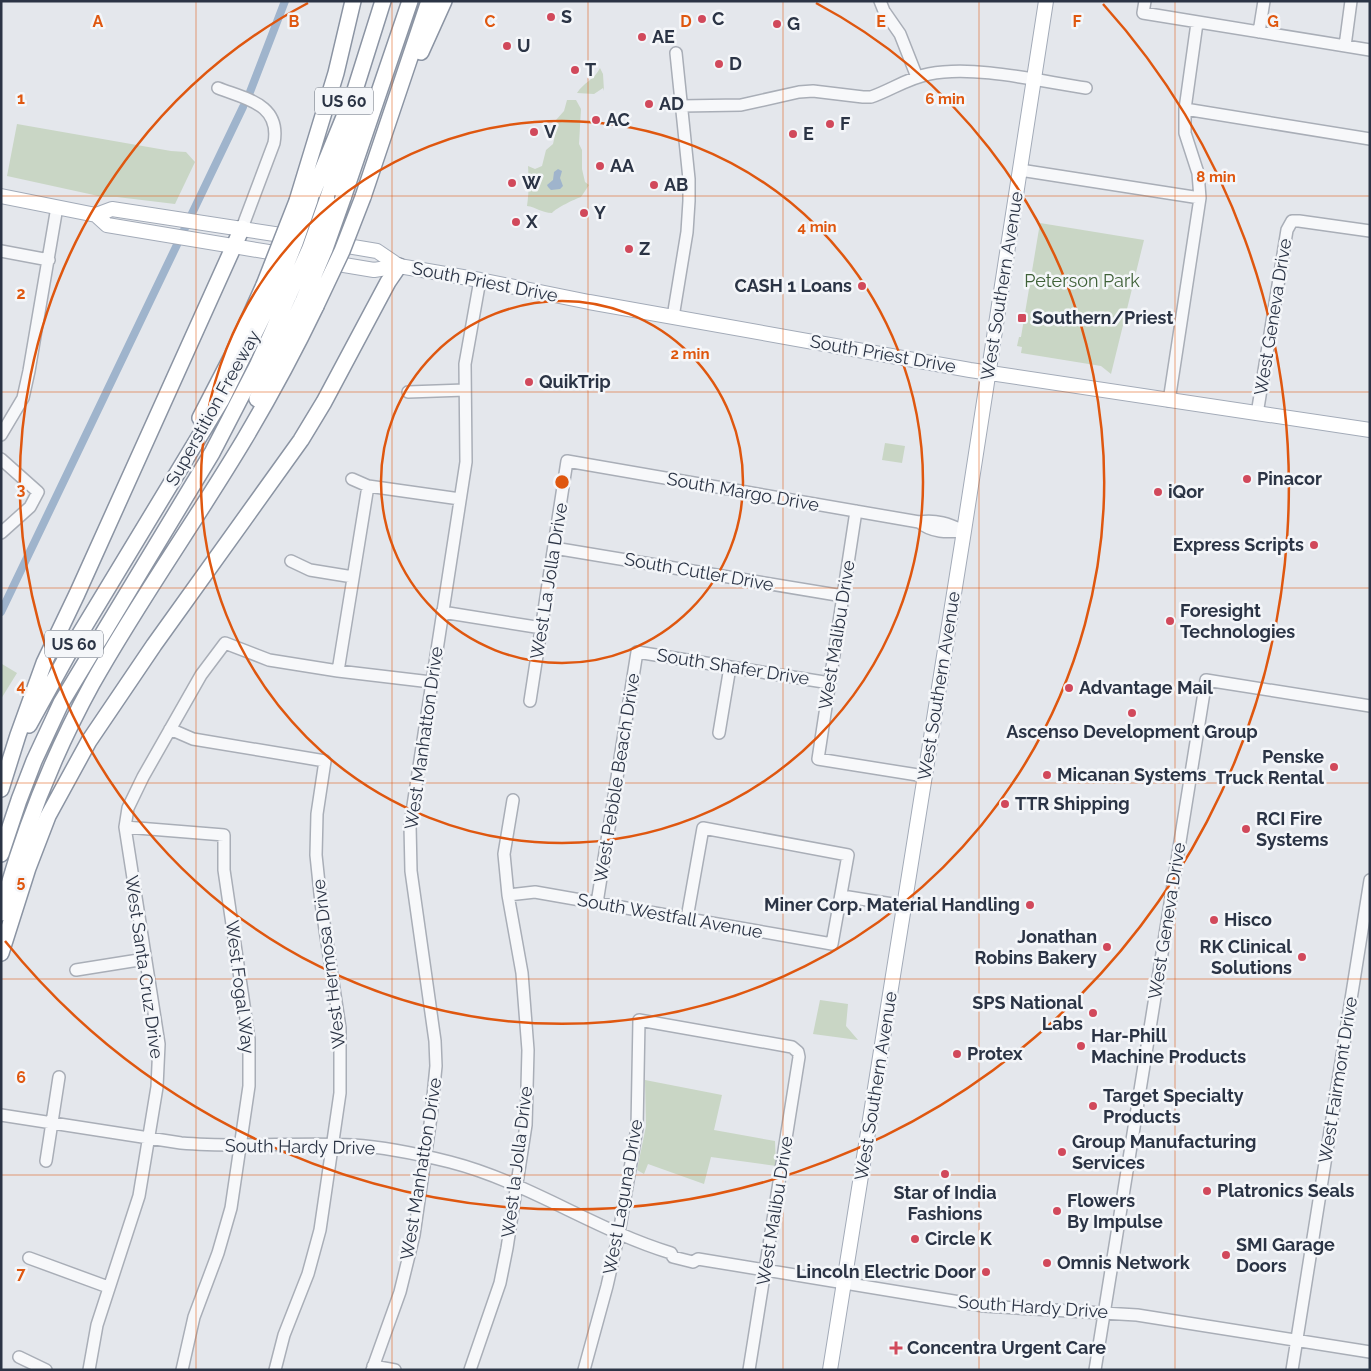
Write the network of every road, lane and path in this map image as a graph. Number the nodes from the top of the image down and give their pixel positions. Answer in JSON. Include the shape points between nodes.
{"nodes":[{"id":1,"x":353,"y":1,"type":"edge"},
{"id":2,"x":376,"y":1,"type":"edge"},
{"id":3,"x":383,"y":1,"type":"edge"},
{"id":4,"x":394,"y":1,"type":"edge"},
{"id":5,"x":410,"y":1,"type":"edge"},
{"id":6,"x":428,"y":1,"type":"edge"},
{"id":7,"x":444,"y":1,"type":"edge"},
{"id":8,"x":880,"y":1,"type":"edge"},
{"id":9,"x":1046,"y":1,"type":"edge"},
{"id":10,"x":1145,"y":1,"type":"edge"},
{"id":11,"x":1264,"y":1,"type":"edge"},
{"id":12,"x":1351,"y":1,"type":"edge"},
{"id":13,"x":1197,"y":23,"type":"junction"},
{"id":14,"x":1259,"y":32,"type":"junction"},
{"id":15,"x":1345,"y":46,"type":"junction"},
{"id":16,"x":1370,"y":50,"type":"edge"},
{"id":17,"x":676,"y":53,"type":"dead end"},
{"id":18,"x":917,"y":77,"type":"junction"},
{"id":19,"x":1033,"y":80,"type":"junction"},
{"id":20,"x":218,"y":88,"type":"dead end"},
{"id":21,"x":1086,"y":88,"type":"dead end"},
{"id":22,"x":681,"y":106,"type":"junction"},
{"id":23,"x":1185,"y":109,"type":"junction"},
{"id":24,"x":386,"y":128,"type":"junction"},
{"id":25,"x":1370,"y":140,"type":"edge"},
{"id":26,"x":1020,"y":170,"type":"junction"},
{"id":27,"x":1,"y":196,"type":"edge"},
{"id":28,"x":1200,"y":198,"type":"junction"},
{"id":29,"x":303,"y":201,"type":"junction"},
{"id":30,"x":57,"y":207,"type":"junction"},
{"id":31,"x":96,"y":215,"type":"junction"},
{"id":32,"x":180,"y":219,"type":"junction"},
{"id":33,"x":242,"y":228,"type":"junction"},
{"id":34,"x":1370,"y":231,"type":"edge"},
{"id":35,"x":172,"y":236,"type":"junction"},
{"id":36,"x":233,"y":246,"type":"junction"},
{"id":37,"x":1,"y":251,"type":"edge"},
{"id":38,"x":49,"y":260,"type":"junction"},
{"id":39,"x":399,"y":266,"type":"junction"},
{"id":40,"x":480,"y":280,"type":"junction"},
{"id":41,"x":276,"y":290,"type":"junction"},
{"id":42,"x":310,"y":304,"type":"junction"},
{"id":43,"x":673,"y":317,"type":"junction"},
{"id":44,"x":988,"y":373,"type":"junction"},
{"id":45,"x":465,"y":390,"type":"junction"},
{"id":46,"x":408,"y":392,"type":"dead end"},
{"id":47,"x":1169,"y":401,"type":"junction"},
{"id":48,"x":1257,"y":414,"type":"junction"},
{"id":49,"x":1370,"y":430,"type":"edge"},
{"id":50,"x":1,"y":434,"type":"edge"},
{"id":51,"x":1,"y":459,"type":"edge"},
{"id":52,"x":567,"y":461,"type":"joint"},
{"id":53,"x":352,"y":479,"type":"dead end"},
{"id":54,"x":368,"y":486,"type":"junction"},
{"id":55,"x":460,"y":499,"type":"junction"},
{"id":56,"x":856,"y":511,"type":"junction"},
{"id":57,"x":964,"y":531,"type":"junction"},
{"id":58,"x":1,"y":533,"type":"edge"},
{"id":59,"x":554,"y":548,"type":"junction"},
{"id":60,"x":292,"y":561,"type":"dead end"},
{"id":61,"x":353,"y":577,"type":"junction"},
{"id":62,"x":843,"y":596,"type":"junction"},
{"id":63,"x":442,"y":612,"type":"junction"},
{"id":64,"x":542,"y":628,"type":"junction"},
{"id":65,"x":637,"y":652,"type":"joint"},
{"id":66,"x":730,"y":667,"type":"junction"},
{"id":67,"x":338,"y":671,"type":"junction"},
{"id":68,"x":431,"y":682,"type":"junction"},
{"id":69,"x":830,"y":683,"type":"junction"},
{"id":70,"x":530,"y":701,"type":"dead end"},
{"id":71,"x":1370,"y":706,"type":"edge"},
{"id":72,"x":170,"y":729,"type":"junction"},
{"id":73,"x":719,"y":733,"type":"dead end"},
{"id":74,"x":924,"y":776,"type":"junction"},
{"id":75,"x":1,"y":789,"type":"edge"},
{"id":76,"x":1,"y":793,"type":"edge"},
{"id":77,"x":512,"y":800,"type":"dead end"},
{"id":78,"x":125,"y":827,"type":"junction"},
{"id":79,"x":1,"y":854,"type":"edge"},
{"id":80,"x":1370,"y":880,"type":"edge"},
{"id":81,"x":508,"y":895,"type":"junction"},
{"id":82,"x":842,"y":896,"type":"junction"},
{"id":83,"x":597,"y":903,"type":"junction"},
{"id":84,"x":904,"y":906,"type":"junction"},
{"id":85,"x":1,"y":912,"type":"edge"},
{"id":86,"x":687,"y":918,"type":"junction"},
{"id":87,"x":1,"y":953,"type":"edge"},
{"id":88,"x":145,"y":959,"type":"junction"},
{"id":89,"x":76,"y":970,"type":"dead end"},
{"id":90,"x":639,"y":1020,"type":"joint"},
{"id":91,"x":59,"y":1077,"type":"dead end"},
{"id":92,"x":1,"y":1115,"type":"edge"},
{"id":93,"x":52,"y":1123,"type":"junction"},
{"id":94,"x":149,"y":1139,"type":"junction"},
{"id":95,"x":333,"y":1144,"type":"junction"},
{"id":96,"x":241,"y":1145,"type":"junction"},
{"id":97,"x":426,"y":1156,"type":"junction"},
{"id":98,"x":46,"y":1161,"type":"dead end"},
{"id":99,"x":517,"y":1186,"type":"junction"},
{"id":100,"x":618,"y":1233,"type":"junction"},
{"id":101,"x":29,"y":1258,"type":"dead end"},
{"id":102,"x":765,"y":1271,"type":"junction"},
{"id":103,"x":844,"y":1284,"type":"junction"},
{"id":104,"x":108,"y":1287,"type":"junction"},
{"id":105,"x":1104,"y":1312,"type":"junction"},
{"id":106,"x":1296,"y":1340,"type":"junction"},
{"id":107,"x":1370,"y":1352,"type":"edge"},
{"id":108,"x":19,"y":1357,"type":"dead end"},
{"id":109,"x":372,"y":1368,"type":"edge"},
{"id":110,"x":46,"y":1370,"type":"edge"},
{"id":111,"x":89,"y":1370,"type":"edge"},
{"id":112,"x":182,"y":1370,"type":"edge"},
{"id":113,"x":275,"y":1370,"type":"edge"},
{"id":114,"x":395,"y":1370,"type":"edge"},
{"id":115,"x":470,"y":1370,"type":"edge"},
{"id":116,"x":584,"y":1370,"type":"edge"},
{"id":117,"x":749,"y":1370,"type":"edge"},
{"id":118,"x":830,"y":1370,"type":"edge"},
{"id":119,"x":1095,"y":1370,"type":"edge"},
{"id":120,"x":1292,"y":1370,"type":"edge"}],
"edges":[{"from":1,"to":29,"type":"highway"},
{"from":2,"to":29,"type":"highway","name":"Superstition Freeway","number":"US 60"},
{"from":3,"to":29,"type":"highway","via":[[356,90]]},
{"from":4,"to":41,"type":"highway","bridge":true,"via":[[310,248]]},
{"from":5,"to":42,"type":"highway","bridge":true,"via":[[325,250]]},
{"from":6,"to":24,"type":"highway","number":"US 60"},
{"from":7,"to":24,"type":"highway"},
{"from":8,"to":18,"type":"street","via":[[900,34]]},
{"from":9,"to":19,"type":"main road","name":"West Southern Avenue"},
{"from":10,"to":13,"type":"street","via":[[1143,13]]},
{"from":11,"to":14,"type":"street"},
{"from":12,"to":15,"type":"street"},
{"from":13,"to":14,"type":"street"},
{"from":13,"to":23,"type":"street"},
{"from":14,"to":15,"type":"street"},
{"from":15,"to":16,"type":"street"},
{"from":17,"to":22,"type":"street"},
{"from":18,"to":19,"type":"street","via":[[965,71]]},
{"from":18,"to":22,"type":"street","via":[[863,97],[813,91],[741,105]]},
{"from":19,"to":21,"type":"street"},
{"from":19,"to":26,"type":"main road","name":"West Southern Avenue"},
{"from":20,"to":33,"type":"street","via":[[263,107],[273,122],[275,137]]},
{"from":22,"to":43,"type":"street","via":[[689,201]]},
{"from":23,"to":25,"type":"street"},
{"from":23,"to":28,"type":"street","via":[[1185,133],[1198,173]]},
{"from":24,"to":42,"type":"highway","number":"US 60","bridge":true,"via":[[342,251]]},
{"from":26,"to":28,"type":"street"},
{"from":26,"to":44,"type":"main road","name":"West Southern Avenue"},
{"from":27,"to":30,"type":"main road","name":"South Priest Drive"},
{"from":28,"to":47,"type":"street"},
{"from":29,"to":41,"type":"highway","name":"Superstition Freeway","number":"US 60","bridge":true,"via":[[295,243]]},
{"from":30,"to":31,"type":"main road","name":"South Priest Drive"},
{"from":30,"to":38,"type":"street"},
{"from":31,"to":32,"type":"main road","name":"South Priest Drive","via":[[112,209]]},
{"from":31,"to":35,"type":"main road","name":"South Priest Drive","via":[[106,225]]},
{"from":32,"to":33,"type":"main road","name":"South Priest Drive"},
{"from":32,"to":35,"type":"street"},
{"from":33,"to":36,"type":"highway"},
{"from":33,"to":39,"type":"main road","name":"South Priest Drive","via":[[377,251]]},
{"from":34,"to":48,"type":"street","name":"West Geneva Drive","via":[[1292,221],[1287,230]]},
{"from":35,"to":36,"type":"main road","name":"South Priest Drive"},
{"from":36,"to":39,"type":"main road","name":"South Priest Drive","via":[[374,270]]},
{"from":36,"to":75,"type":"highway","via":[[44,663]]},
{"from":37,"to":38,"type":"street"},
{"from":38,"to":50,"type":"street","via":[[30,371],[22,398]]},
{"from":39,"to":40,"type":"main road","name":"South Priest Drive"},
{"from":39,"to":87,"type":"highway","via":[[301,440],[89,741],[48,816]]},
{"from":40,"to":43,"type":"main road","name":"South Priest Drive"},
{"from":40,"to":45,"type":"street","name":"West Manhatton Drive","via":[[465,364]]},
{"from":41,"to":76,"type":"highway","name":"Superstition Freeway","number":"US 60","via":[[222,399],[48,688],[27,728]]},
{"from":41,"to":79,"type":"highway","via":[[257,366],[212,453],[61,703],[34,762]]},
{"from":42,"to":85,"type":"highway","number":"US 60","via":[[279,380],[92,684],[33,809]]},
{"from":43,"to":44,"type":"main road","name":"South Priest Drive"},
{"from":44,"to":47,"type":"main road","name":"South Priest Drive"},
{"from":44,"to":57,"type":"main road","name":"West Southern Avenue"},
{"from":45,"to":46,"type":"street"},
{"from":45,"to":55,"type":"street","name":"West Manhatton Drive","via":[[467,446]]},
{"from":47,"to":48,"type":"main road","name":"South Priest Drive"},
{"from":48,"to":49,"type":"main road","name":"South Priest Drive"},
{"from":51,"to":58,"type":"street","via":[[38,492],[30,508]]},
{"from":52,"to":56,"type":"street","name":"South Margo Drive"},
{"from":52,"to":59,"type":"street","name":"West La Jolla Drive"},
{"from":53,"to":54,"type":"street"},
{"from":54,"to":55,"type":"street"},
{"from":54,"to":61,"type":"street"},
{"from":55,"to":63,"type":"street","name":"West Manhatton Drive"},
{"from":56,"to":57,"type":"street","name":"South Margo Drive","via":[[920,522],[930,520]]},
{"from":56,"to":62,"type":"street","name":"West Malibu Drive"},
{"from":57,"to":74,"type":"main road","name":"West Southern Avenue"},
{"from":59,"to":62,"type":"street","name":"South Cutler Drive"},
{"from":59,"to":64,"type":"street","name":"West La Jolla Drive"},
{"from":60,"to":61,"type":"street","via":[[310,570]]},
{"from":61,"to":67,"type":"street"},
{"from":62,"to":69,"type":"street","name":"West Malibu Drive"},
{"from":63,"to":64,"type":"street"},
{"from":63,"to":68,"type":"street","name":"West Manhatton Drive"},
{"from":64,"to":70,"type":"street","name":"West La Jolla Drive"},
{"from":65,"to":66,"type":"street","name":"South Shafer Drive"},
{"from":65,"to":83,"type":"street","name":"West Pebble Beach Drive"},
{"from":66,"to":69,"type":"street","name":"South Shafer Drive"},
{"from":66,"to":73,"type":"street"},
{"from":67,"to":68,"type":"street"},
{"from":67,"to":72,"type":"street","name":"West Santa Cruz Drive","via":[[269,660],[225,643],[201,675]]},
{"from":68,"to":97,"type":"street","name":"West Manhatton Drive","via":[[411,809],[409,845],[435,1041],[436,1066]]},
{"from":69,"to":74,"type":"street","name":"West Malibu Drive","via":[[818,758]]},
{"from":71,"to":105,"type":"street","name":"West Geneva Drive","via":[[1206,680]]},
{"from":72,"to":78,"type":"street","name":"West Santa Cruz Drive","via":[[128,808]]},
{"from":72,"to":95,"type":"street","name":"West Hermosa Drive","via":[[193,739],[325,761],[317,814],[316,855],[340,1028],[340,1094]]},
{"from":74,"to":84,"type":"main road","name":"West Southern Avenue"},
{"from":77,"to":81,"type":"street","name":"West la Jolla Drive","via":[[504,854]]},
{"from":78,"to":88,"type":"street","name":"West Santa Cruz Drive"},
{"from":78,"to":96,"type":"street","name":"West Fogal Way","via":[[224,835],[224,870],[249,1039],[249,1086]]},
{"from":80,"to":106,"type":"street","name":"West Fairmont Drive"},
{"from":81,"to":83,"type":"street","name":"South Westfall Avenue","via":[[535,892]]},
{"from":81,"to":99,"type":"street","name":"West la Jolla Drive","via":[[522,972],[528,1050],[526,1125]]},
{"from":82,"to":84,"type":"street"},
{"from":82,"to":86,"type":"street","name":"South Westfall Avenue","via":[[832,944]]},
{"from":82,"to":86,"type":"street","via":[[848,854],[702,828]]},
{"from":83,"to":86,"type":"street","name":"South Westfall Avenue"},
{"from":84,"to":103,"type":"main road","name":"West Southern Avenue"},
{"from":88,"to":89,"type":"street"},
{"from":88,"to":94,"type":"street","name":"West Santa Cruz Drive","via":[[159,1044],[157,1087]]},
{"from":90,"to":100,"type":"street","name":"West Laguna Drive","via":[[637,1128]]},
{"from":90,"to":102,"type":"street","name":"West Malibu Drive","via":[[792,1047],[798,1052]]},
{"from":91,"to":93,"type":"street"},
{"from":92,"to":93,"type":"street","name":"South Hardy Drive"},
{"from":93,"to":94,"type":"street","name":"South Hardy Drive"},
{"from":93,"to":98,"type":"street"},
{"from":94,"to":96,"type":"street","name":"South Hardy Drive","via":[[196,1145]]},
{"from":94,"to":104,"type":"street","name":"West Santa Cruz Drive","via":[[139,1196]]},
{"from":95,"to":96,"type":"street","name":"South Hardy Drive"},
{"from":95,"to":97,"type":"street","name":"South Hardy Drive"},
{"from":95,"to":113,"type":"street","name":"West Hermosa Drive","via":[[320,1230]]},
{"from":96,"to":112,"type":"street","name":"West Fogal Way","via":[[231,1208],[194,1317]]},
{"from":97,"to":99,"type":"street","name":"South Hardy Drive","via":[[474,1169]]},
{"from":97,"to":109,"type":"street","name":"West Manhatton Drive","via":[[414,1235],[400,1292]]},
{"from":99,"to":100,"type":"street","name":"South Hardy Drive"},
{"from":99,"to":115,"type":"street","name":"West la Jolla Drive","via":[[500,1283]]},
{"from":100,"to":102,"type":"street","name":"South Hardy Drive","via":[[671,1253],[675,1251],[698,1259]]},
{"from":100,"to":116,"type":"street","name":"West Laguna Drive"},
{"from":101,"to":104,"type":"street"},
{"from":102,"to":103,"type":"street","name":"South Hardy Drive"},
{"from":102,"to":117,"type":"street","name":"West Malibu Drive"},
{"from":103,"to":105,"type":"street","name":"South Hardy Drive","via":[[984,1306]]},
{"from":103,"to":118,"type":"main road","name":"West Southern Avenue"},
{"from":104,"to":111,"type":"street","name":"West Santa Cruz Drive"},
{"from":105,"to":106,"type":"street","name":"South Hardy Drive"},
{"from":105,"to":119,"type":"street","name":"West Geneva Drive"},
{"from":106,"to":107,"type":"street","name":"South Hardy Drive"},
{"from":106,"to":120,"type":"street","name":"West Fairmont Drive"},
{"from":108,"to":110,"type":"street"},
{"from":109,"to":114,"type":"street"}]}
